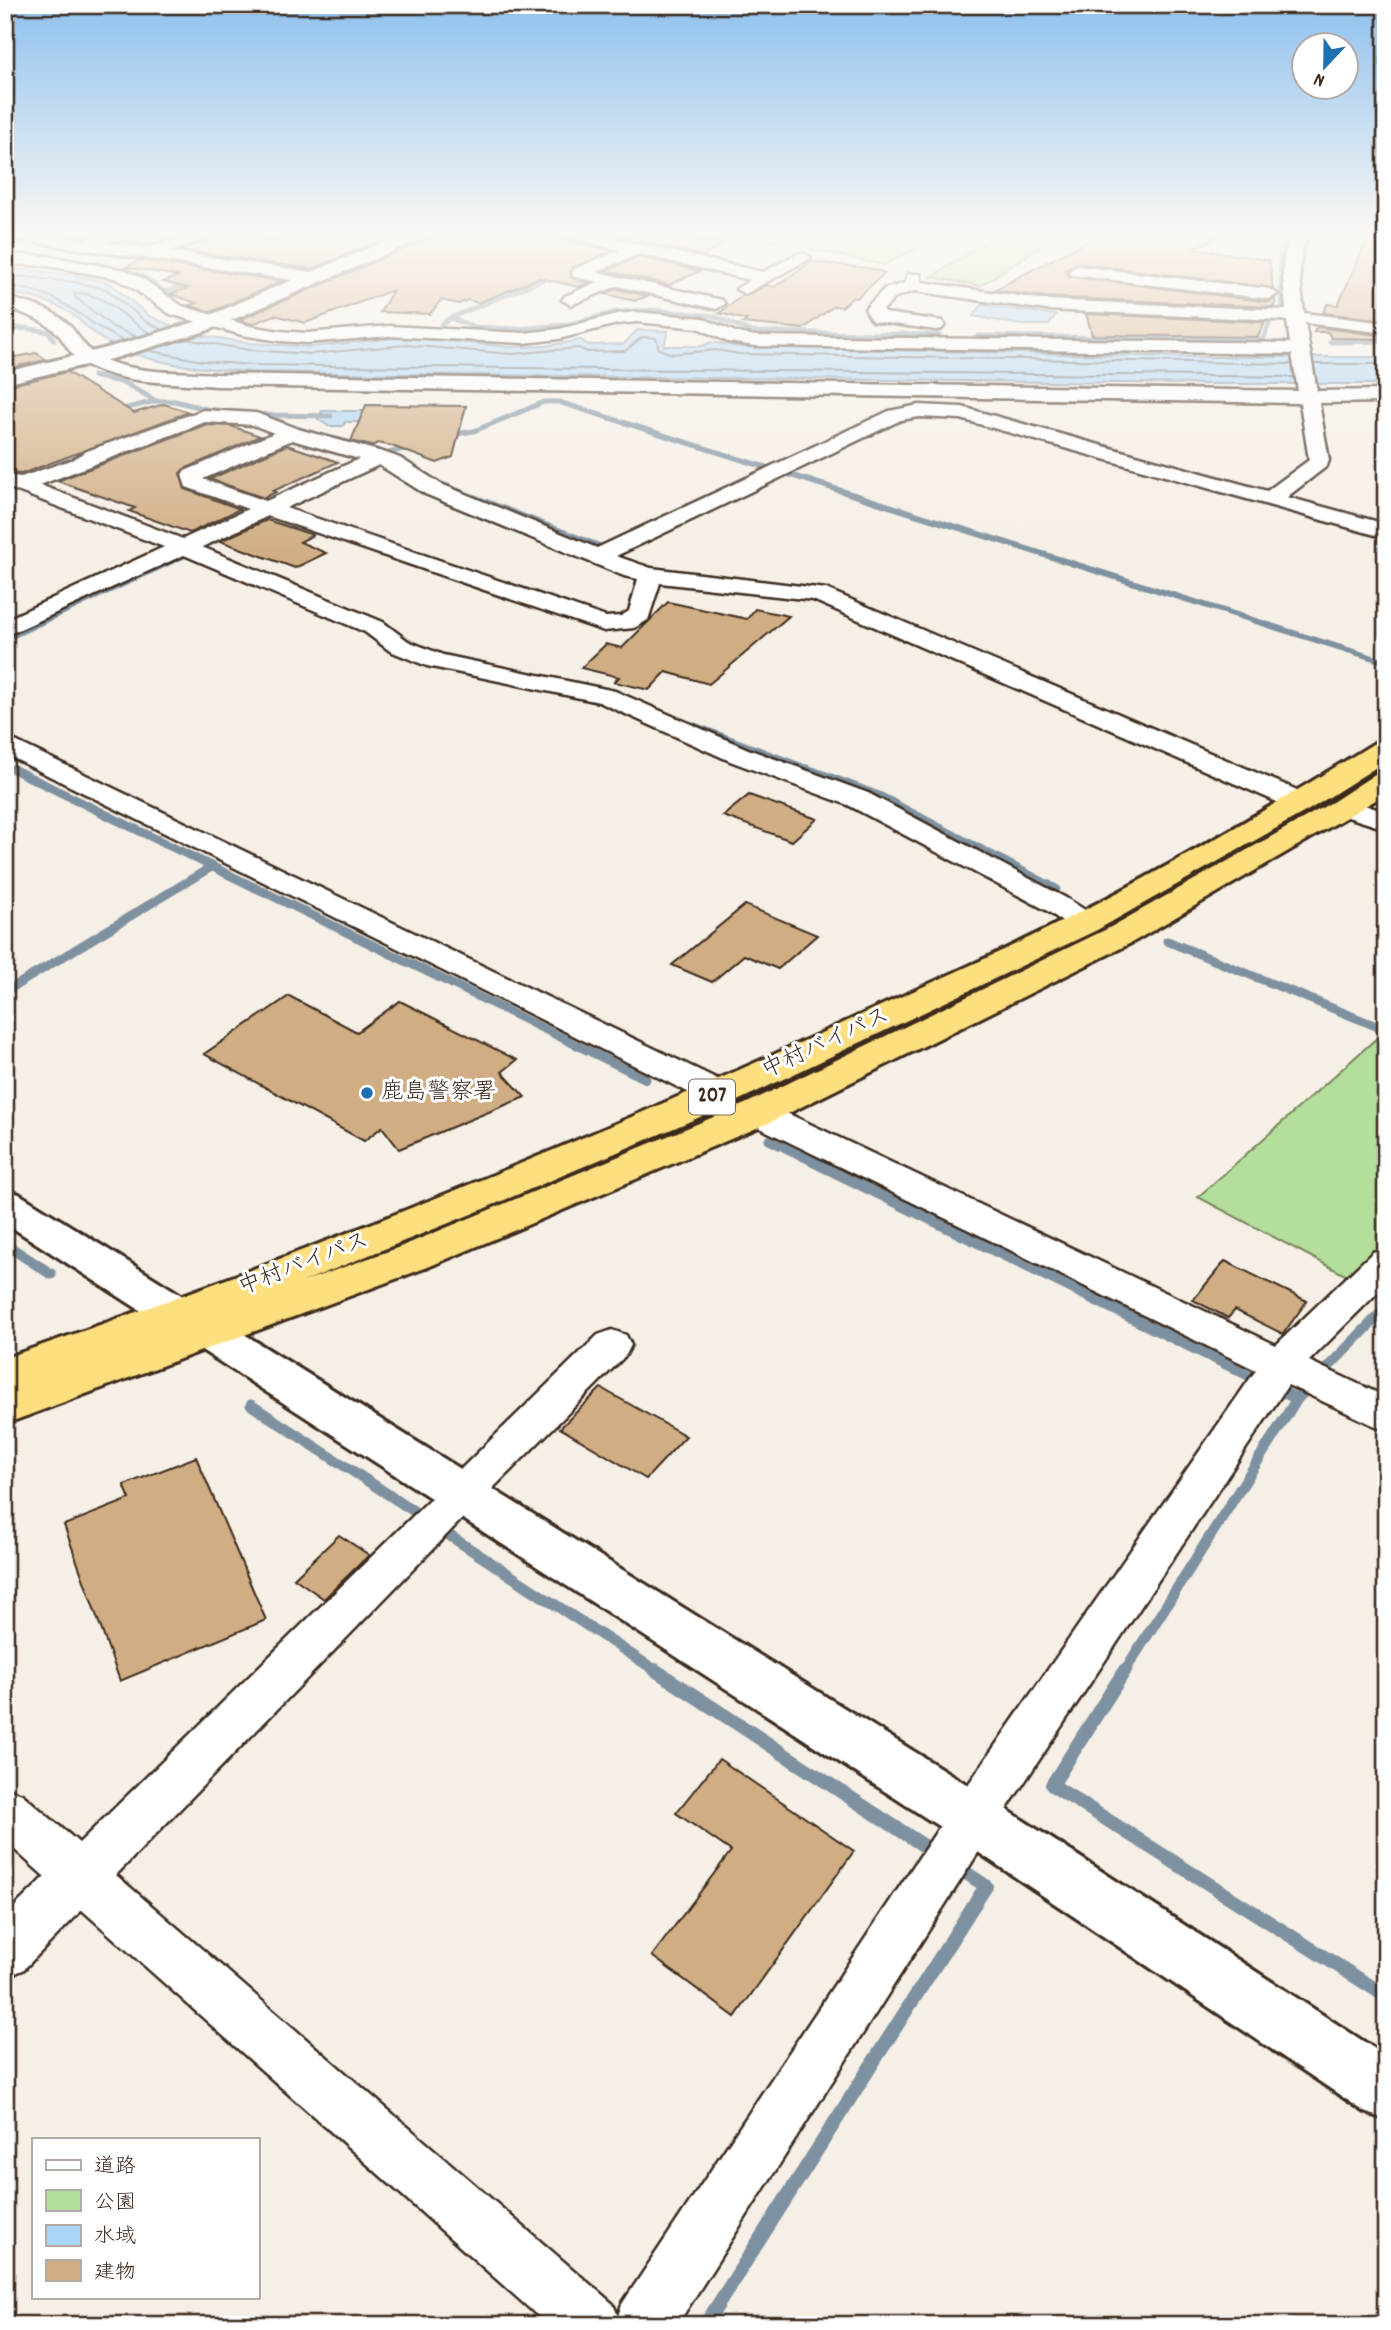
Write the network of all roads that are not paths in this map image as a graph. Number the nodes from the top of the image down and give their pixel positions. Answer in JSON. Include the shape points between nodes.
{"nodes":[{"id":1,"x":69,"y":342,"type":"edge"},
{"id":2,"x":149,"y":342,"type":"edge"},
{"id":3,"x":795,"y":342,"type":"edge"},
{"id":4,"x":968,"y":342,"type":"edge"},
{"id":5,"x":1296,"y":342,"type":"edge"},
{"id":6,"x":973,"y":345,"type":"junction"},
{"id":7,"x":1299,"y":349,"type":"junction"},
{"id":8,"x":99,"y":357,"type":"junction"},
{"id":9,"x":148,"y":373,"type":"junction"},
{"id":10,"x":5,"y":378,"type":"edge"},
{"id":11,"x":1386,"y":396,"type":"edge"},
{"id":12,"x":1309,"y":397,"type":"junction"},
{"id":13,"x":254,"y":414,"type":"junction"},
{"id":14,"x":291,"y":433,"type":"junction"},
{"id":15,"x":386,"y":460,"type":"junction"},
{"id":16,"x":12,"y":482,"type":"edge"},
{"id":17,"x":1271,"y":498,"type":"junction"},
{"id":18,"x":275,"y":512,"type":"junction"},
{"id":19,"x":1386,"y":531,"type":"edge"},
{"id":20,"x":190,"y":550,"type":"junction"},
{"id":21,"x":599,"y":556,"type":"junction"},
{"id":22,"x":650,"y":575,"type":"junction"},
{"id":23,"x":5,"y":629,"type":"edge"},
{"id":24,"x":5,"y":744,"type":"edge"},
{"id":25,"x":1386,"y":748,"type":"edge"},
{"id":26,"x":1386,"y":780,"type":"edge"},
{"id":27,"x":1301,"y":802,"type":"junction"},
{"id":28,"x":1345,"y":807,"type":"junction"},
{"id":29,"x":1386,"y":821,"type":"edge"},
{"id":30,"x":1084,"y":923,"type":"junction"},
{"id":31,"x":720,"y":1094,"type":"junction"},
{"id":32,"x":758,"y":1113,"type":"junction"},
{"id":33,"x":5,"y":1204,"type":"edge"},
{"id":34,"x":1386,"y":1261,"type":"edge"},
{"id":35,"x":193,"y":1325,"type":"junction"},
{"id":36,"x":612,"y":1345,"type":"dead end"},
{"id":37,"x":5,"y":1375,"type":"edge"},
{"id":38,"x":1271,"y":1380,"type":"junction"},
{"id":39,"x":5,"y":1407,"type":"edge"},
{"id":40,"x":1386,"y":1415,"type":"edge"},
{"id":41,"x":441,"y":1513,"type":"junction"},
{"id":42,"x":5,"y":1810,"type":"edge"},
{"id":43,"x":953,"y":1848,"type":"junction"},
{"id":44,"x":80,"y":1877,"type":"junction"},
{"id":45,"x":5,"y":1952,"type":"edge"},
{"id":46,"x":1386,"y":2091,"type":"edge"},
{"id":47,"x":593,"y":2325,"type":"edge"},
{"id":48,"x":643,"y":2325,"type":"edge"}],
"edges":[{"from":1,"to":8,"type":"street"},
{"from":2,"to":8,"type":"street"},
{"from":3,"to":6,"type":"street"},
{"from":4,"to":6,"type":"street"},
{"from":5,"to":7,"type":"street"},
{"from":6,"to":7,"type":"street"},
{"from":7,"to":12,"type":"street"},
{"from":8,"to":9,"type":"street","via":[[115,369]]},
{"from":8,"to":10,"type":"street"},
{"from":9,"to":12,"type":"street","via":[[303,382]]},
{"from":9,"to":13,"type":"street","via":[[210,387]]},
{"from":11,"to":12,"type":"street"},
{"from":12,"to":17,"type":"street","via":[[1317,466]]},
{"from":13,"to":14,"type":"street"},
{"from":13,"to":16,"type":"street","via":[[203,416],[81,463]]},
{"from":14,"to":15,"type":"street"},
{"from":14,"to":18,"type":"street","via":[[192,475],[193,483]]},
{"from":15,"to":18,"type":"street"},
{"from":15,"to":21,"type":"street","via":[[433,489]]},
{"from":16,"to":20,"type":"street"},
{"from":17,"to":19,"type":"street"},
{"from":17,"to":21,"type":"street","via":[[949,410],[908,412]]},
{"from":18,"to":20,"type":"street"},
{"from":18,"to":22,"type":"street","via":[[604,624],[626,623],[640,615]]},
{"from":20,"to":23,"type":"street"},
{"from":20,"to":30,"type":"street","via":[[374,627],[399,646],[436,661],[606,696],[739,755],[858,799]]},
{"from":21,"to":22,"type":"street"},
{"from":22,"to":27,"type":"street","via":[[818,594]]},
{"from":24,"to":31,"type":"street"},
{"from":25,"to":27,"type":"highway","name":"中村バイパス","number":"207"},
{"from":26,"to":28,"type":"highway","name":"中村バイパス","number":"207"},
{"from":27,"to":30,"type":"highway","name":"中村バイパス","number":"207"},
{"from":28,"to":29,"type":"street"},
{"from":28,"to":32,"type":"highway","name":"中村バイパス","number":"207","via":[[1121,935]]},
{"from":30,"to":31,"type":"highway","name":"中村バイパス","number":"207"},
{"from":31,"to":35,"type":"highway","name":"中村バイパス","number":"207","via":[[460,1203]]},
{"from":32,"to":35,"type":"highway","name":"中村バイパス","number":"207","via":[[414,1257]]},
{"from":32,"to":38,"type":"street"},
{"from":33,"to":35,"type":"street"},
{"from":34,"to":38,"type":"street"},
{"from":35,"to":37,"type":"highway","name":"中村バイパス","number":"207"},
{"from":35,"to":39,"type":"highway","name":"中村バイパス","number":"207"},
{"from":35,"to":41,"type":"street"},
{"from":36,"to":41,"type":"street"},
{"from":38,"to":40,"type":"street","via":[[1340,1392]]},
{"from":38,"to":43,"type":"street"},
{"from":41,"to":43,"type":"street"},
{"from":41,"to":44,"type":"street"},
{"from":42,"to":44,"type":"street"},
{"from":43,"to":46,"type":"street"},
{"from":43,"to":48,"type":"street"},
{"from":44,"to":45,"type":"street"},
{"from":44,"to":47,"type":"street"}]}
